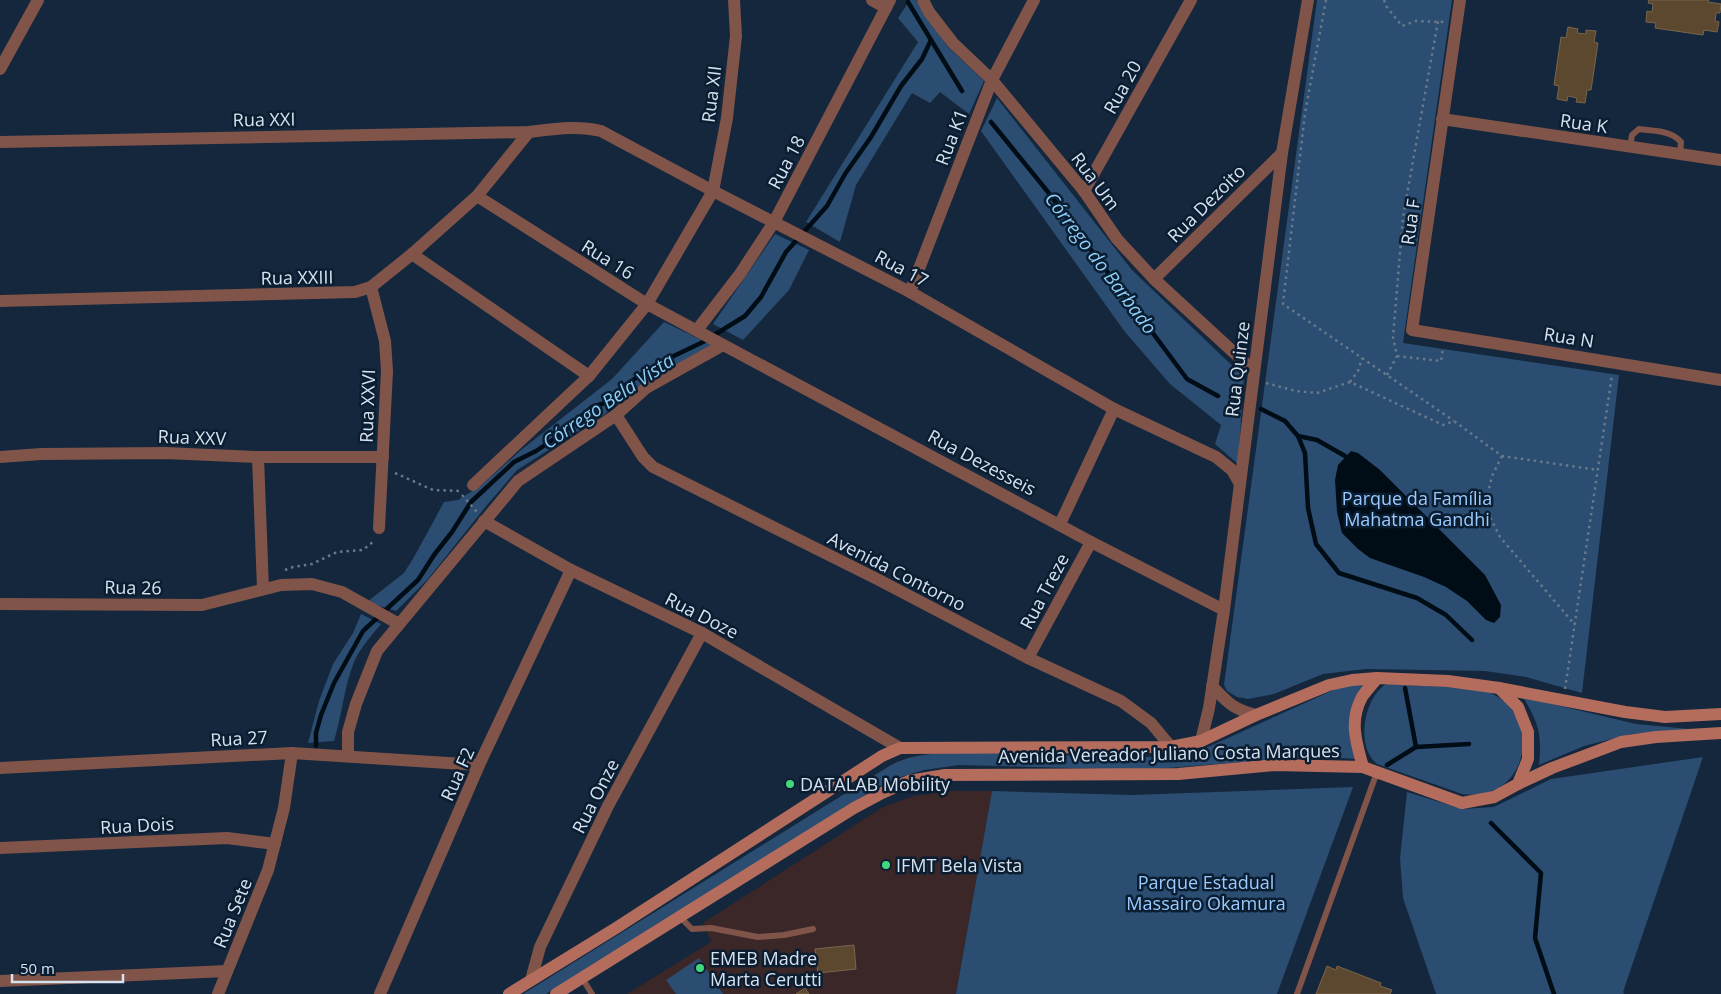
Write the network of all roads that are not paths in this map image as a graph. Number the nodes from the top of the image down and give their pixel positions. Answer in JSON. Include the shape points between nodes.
{"nodes":[{"id":1,"x":38,"y":0,"type":"edge"},
{"id":2,"x":734,"y":0,"type":"edge"},
{"id":3,"x":872,"y":0,"type":"edge"},
{"id":4,"x":923,"y":0,"type":"edge"},
{"id":5,"x":1034,"y":0,"type":"edge"},
{"id":6,"x":1191,"y":0,"type":"edge"},
{"id":7,"x":1308,"y":0,"type":"edge"},
{"id":8,"x":1460,"y":0,"type":"edge"},
{"id":9,"x":888,"y":4,"type":"edge"},
{"id":10,"x":0,"y":69,"type":"edge"},
{"id":11,"x":992,"y":80,"type":"junction"},
{"id":12,"x":1442,"y":119,"type":"junction"},
{"id":13,"x":529,"y":132,"type":"junction"},
{"id":14,"x":0,"y":142,"type":"edge"},
{"id":15,"x":1630,"y":147,"type":"junction"},
{"id":16,"x":1282,"y":153,"type":"junction"},
{"id":17,"x":1680,"y":154,"type":"junction"},
{"id":18,"x":1721,"y":160,"type":"edge"},
{"id":19,"x":1084,"y":191,"type":"junction"},
{"id":20,"x":713,"y":192,"type":"junction"},
{"id":21,"x":477,"y":196,"type":"junction"},
{"id":22,"x":774,"y":222,"type":"junction"},
{"id":23,"x":412,"y":254,"type":"junction"},
{"id":24,"x":1154,"y":279,"type":"junction"},
{"id":25,"x":372,"y":287,"type":"junction"},
{"id":26,"x":910,"y":292,"type":"junction"},
{"id":27,"x":0,"y":301,"type":"edge"},
{"id":28,"x":646,"y":304,"type":"junction"},
{"id":29,"x":1412,"y":330,"type":"joint"},
{"id":30,"x":699,"y":331,"type":"junction"},
{"id":31,"x":721,"y":344,"type":"junction"},
{"id":32,"x":1254,"y":371,"type":"junction"},
{"id":33,"x":589,"y":376,"type":"junction"},
{"id":34,"x":1721,"y":380,"type":"edge"},
{"id":35,"x":1114,"y":409,"type":"junction"},
{"id":36,"x":616,"y":415,"type":"junction"},
{"id":37,"x":0,"y":457,"type":"edge"},
{"id":38,"x":258,"y":457,"type":"junction"},
{"id":39,"x":383,"y":462,"type":"junction"},
{"id":40,"x":1240,"y":484,"type":"junction"},
{"id":41,"x":473,"y":485,"type":"road end"},
{"id":42,"x":480,"y":516,"type":"junction"},
{"id":43,"x":1060,"y":524,"type":"junction"},
{"id":44,"x":378,"y":528,"type":"road end"},
{"id":45,"x":1091,"y":542,"type":"junction"},
{"id":46,"x":572,"y":570,"type":"junction"},
{"id":47,"x":264,"y":590,"type":"junction"},
{"id":48,"x":0,"y":604,"type":"edge"},
{"id":49,"x":1224,"y":610,"type":"junction"},
{"id":50,"x":394,"y":621,"type":"junction"},
{"id":51,"x":702,"y":632,"type":"junction"},
{"id":52,"x":1028,"y":658,"type":"junction"},
{"id":53,"x":1377,"y":678,"type":"junction"},
{"id":54,"x":1212,"y":686,"type":"junction"},
{"id":55,"x":1499,"y":688,"type":"junction"},
{"id":56,"x":1721,"y":714,"type":"edge"},
{"id":57,"x":1256,"y":715,"type":"junction"},
{"id":58,"x":1716,"y":733,"type":"edge"},
{"id":59,"x":1201,"y":741,"type":"junction"},
{"id":60,"x":1171,"y":747,"type":"junction"},
{"id":61,"x":900,"y":748,"type":"junction"},
{"id":62,"x":296,"y":754,"type":"junction"},
{"id":63,"x":348,"y":756,"type":"junction"},
{"id":64,"x":479,"y":766,"type":"junction"},
{"id":65,"x":1363,"y":767,"type":"junction"},
{"id":66,"x":0,"y":768,"type":"edge"},
{"id":67,"x":1377,"y":772,"type":"junction"},
{"id":68,"x":1518,"y":784,"type":"junction"},
{"id":69,"x":275,"y":844,"type":"junction"},
{"id":70,"x":0,"y":848,"type":"edge"},
{"id":71,"x":680,"y":917,"type":"junction"},
{"id":72,"x":813,"y":929,"type":"dead end"},
{"id":73,"x":227,"y":970,"type":"junction"},
{"id":74,"x":582,"y":978,"type":"junction"},
{"id":75,"x":531,"y":980,"type":"junction"},
{"id":76,"x":0,"y":981,"type":"edge"},
{"id":77,"x":218,"y":994,"type":"edge"},
{"id":78,"x":380,"y":994,"type":"edge"},
{"id":79,"x":510,"y":994,"type":"edge"},
{"id":80,"x":556,"y":994,"type":"edge"},
{"id":81,"x":592,"y":994,"type":"edge"},
{"id":82,"x":1297,"y":994,"type":"edge"}],
"edges":[{"from":1,"to":10,"type":"street"},
{"from":2,"to":20,"type":"street","name":"Rua XII","via":[[736,36],[727,118]]},
{"from":3,"to":9,"type":"street"},
{"from":4,"to":11,"type":"street","name":"Rua Um","via":[[953,43]]},
{"from":5,"to":11,"type":"street","name":"Rua K1"},
{"from":6,"to":19,"type":"street","name":"Rua 20"},
{"from":7,"to":16,"type":"street","name":"Rua Quinze"},
{"from":8,"to":12,"type":"street","name":"Rua F"},
{"from":9,"to":22,"type":"street","name":"Rua 18"},
{"from":11,"to":19,"type":"street","name":"Rua Um"},
{"from":11,"to":26,"type":"street","name":"Rua K1"},
{"from":12,"to":15,"type":"street","name":"Rua K"},
{"from":12,"to":29,"type":"street","name":"Rua F"},
{"from":13,"to":14,"type":"street","name":"Rua XXI"},
{"from":13,"to":20,"type":"street","name":"Rua 17","via":[[574,127],[601,131]]},
{"from":13,"to":21,"type":"street","name":"Rua XXIII"},
{"from":15,"to":17,"type":"street","name":"Rua K"},
{"from":15,"to":17,"type":"lane","via":[[1632,135],[1639,129],[1665,132],[1681,142]]},
{"from":16,"to":24,"type":"street","name":"Rua Dezoito"},
{"from":16,"to":32,"type":"street","name":"Rua Quinze"},
{"from":17,"to":18,"type":"street","name":"Rua K"},
{"from":19,"to":24,"type":"street","name":"Rua Um","via":[[1117,239]]},
{"from":20,"to":22,"type":"street","name":"Rua 17"},
{"from":20,"to":28,"type":"street"},
{"from":21,"to":23,"type":"street","name":"Rua XXIII"},
{"from":21,"to":28,"type":"street","name":"Rua 16"},
{"from":22,"to":26,"type":"street","name":"Rua 17"},
{"from":22,"to":30,"type":"street","name":"Rua 18"},
{"from":23,"to":25,"type":"street","name":"Rua XXIII"},
{"from":23,"to":33,"type":"street"},
{"from":24,"to":32,"type":"street","name":"Rua Um"},
{"from":25,"to":27,"type":"street","name":"Rua XXIII","via":[[340,294]]},
{"from":25,"to":39,"type":"street","name":"Rua XXVI","via":[[387,371]]},
{"from":26,"to":35,"type":"street","name":"Rua 17"},
{"from":28,"to":30,"type":"street","name":"Rua 16"},
{"from":28,"to":33,"type":"street"},
{"from":29,"to":34,"type":"street","name":"Rua N"},
{"from":30,"to":31,"type":"street","name":"Rua 16"},
{"from":31,"to":36,"type":"street","via":[[646,388]]},
{"from":31,"to":43,"type":"street","name":"Rua Dezesseis"},
{"from":32,"to":40,"type":"street","name":"Rua Quinze"},
{"from":33,"to":41,"type":"street"},
{"from":35,"to":40,"type":"street","name":"Rua 17","via":[[1216,457],[1232,470]]},
{"from":35,"to":43,"type":"street","name":"Rua Treze"},
{"from":36,"to":42,"type":"street","via":[[518,481]]},
{"from":36,"to":52,"type":"street","name":"Avenida Contorno","via":[[643,457],[659,471]]},
{"from":37,"to":38,"type":"street","name":"Rua XXV","via":[[165,452]]},
{"from":38,"to":39,"type":"street","name":"Rua XXV"},
{"from":38,"to":47,"type":"street"},
{"from":39,"to":44,"type":"street","name":"Rua XXVI"},
{"from":40,"to":49,"type":"street","name":"Rua Quinze"},
{"from":42,"to":46,"type":"street","name":"Rua Doze"},
{"from":42,"to":50,"type":"street"},
{"from":43,"to":45,"type":"street","name":"Rua Dezesseis"},
{"from":45,"to":49,"type":"street","name":"Rua Dezesseis"},
{"from":45,"to":52,"type":"street","name":"Rua Treze"},
{"from":46,"to":51,"type":"street","name":"Rua Doze"},
{"from":46,"to":64,"type":"street","name":"Rua F2"},
{"from":47,"to":48,"type":"street","name":"Rua 26","via":[[202,606]]},
{"from":47,"to":50,"type":"street","name":"Rua 26","via":[[281,585],[312,584],[342,592]]},
{"from":49,"to":54,"type":"street","name":"Rua Quinze"},
{"from":50,"to":63,"type":"street","via":[[363,686],[348,732]]},
{"from":51,"to":61,"type":"street","name":"Rua Doze"},
{"from":51,"to":75,"type":"street","name":"Rua Onze","via":[[596,832],[540,947]]},
{"from":52,"to":60,"type":"street","name":"Avenida Contorno","via":[[1121,701],[1151,723]]},
{"from":53,"to":55,"type":"main road","name":"Avenida Vereador Juliano Costa Marques","via":[[1448,681]]},
{"from":53,"to":57,"type":"main road","name":"Avenida Vereador Juliano Costa Marques","via":[[1329,685]]},
{"from":53,"to":65,"type":"main road","via":[[1362,697],[1355,718],[1355,739]]},
{"from":54,"to":57,"type":"street","via":[[1239,710]]},
{"from":54,"to":59,"type":"street","name":"Rua Quinze"},
{"from":55,"to":56,"type":"main road","name":"Avenida Vereador Juliano Costa Marques","via":[[1665,717]]},
{"from":55,"to":68,"type":"main road","via":[[1518,707],[1528,732],[1528,759]]},
{"from":57,"to":59,"type":"main road","name":"Avenida Vereador Juliano Costa Marques"},
{"from":58,"to":68,"type":"main road","via":[[1621,742]]},
{"from":59,"to":60,"type":"main road","name":"Avenida Vereador Juliano Costa Marques"},
{"from":60,"to":61,"type":"main road","name":"Avenida Vereador Juliano Costa Marques"},
{"from":61,"to":75,"type":"main road","name":"Avenida Vereador Juliano Costa Marques","via":[[882,756]]},
{"from":62,"to":63,"type":"street","name":"Rua 27"},
{"from":62,"to":66,"type":"street","name":"Rua 27"},
{"from":62,"to":69,"type":"street","name":"Rua Sete"},
{"from":63,"to":64,"type":"street","name":"Rua 27"},
{"from":64,"to":78,"type":"street","name":"Rua F2"},
{"from":65,"to":67,"type":"main road"},
{"from":65,"to":71,"type":"main road","name":"Avenida Vereador Juliano Costa Marques","via":[[1274,765],[1178,774],[945,775],[909,781],[854,808]]},
{"from":67,"to":68,"type":"main road","via":[[1462,803],[1494,798]]},
{"from":67,"to":82,"type":"lane"},
{"from":69,"to":70,"type":"street","name":"Rua Dois","via":[[228,838]]},
{"from":69,"to":73,"type":"street","name":"Rua Sete","via":[[268,870]]},
{"from":71,"to":72,"type":"lane","via":[[692,929],[711,928],[758,937]]},
{"from":71,"to":74,"type":"main road","name":"Avenida Vereador Juliano Costa Marques"},
{"from":73,"to":76,"type":"street"},
{"from":73,"to":77,"type":"street","name":"Rua Sete"},
{"from":74,"to":80,"type":"main road","name":"Avenida Vereador Juliano Costa Marques"},
{"from":74,"to":81,"type":"lane"},
{"from":75,"to":79,"type":"main road","name":"Avenida Vereador Juliano Costa Marques"}]}
